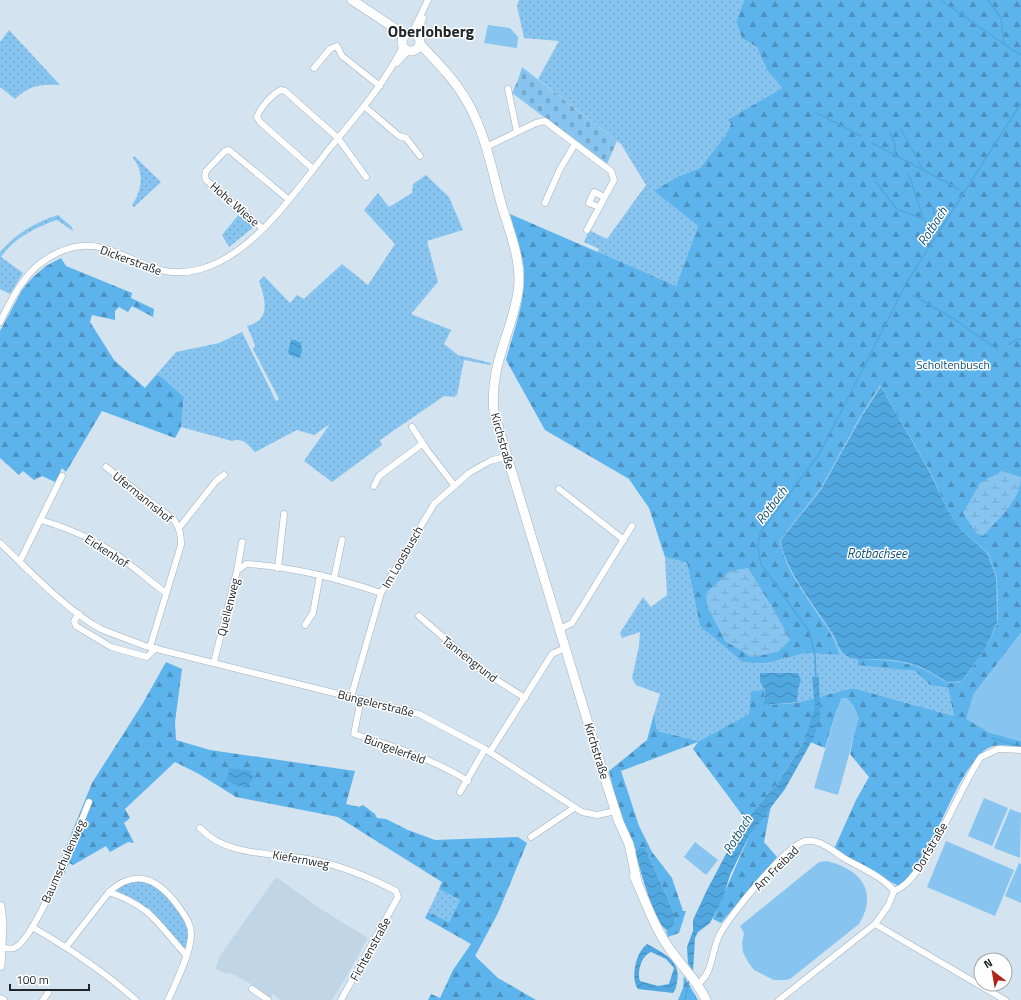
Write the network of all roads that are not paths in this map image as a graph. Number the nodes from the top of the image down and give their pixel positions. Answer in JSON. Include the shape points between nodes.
{"nodes":[{"id":1,"x":352,"y":0,"type":"edge"},
{"id":2,"x":427,"y":2,"type":"edge"},
{"id":3,"x":410,"y":42,"type":"junction"},
{"id":4,"x":314,"y":68,"type":"dead end"},
{"id":5,"x":380,"y":86,"type":"junction"},
{"id":6,"x":508,"y":89,"type":"dead end"},
{"id":7,"x":365,"y":107,"type":"junction"},
{"id":8,"x":517,"y":132,"type":"junction"},
{"id":9,"x":338,"y":138,"type":"junction"},
{"id":10,"x":575,"y":144,"type":"junction"},
{"id":11,"x":486,"y":147,"type":"junction"},
{"id":12,"x":420,"y":156,"type":"dead end"},
{"id":13,"x":313,"y":169,"type":"junction"},
{"id":14,"x":366,"y":177,"type":"dead end"},
{"id":15,"x":604,"y":197,"type":"junction"},
{"id":16,"x":288,"y":199,"type":"junction"},
{"id":17,"x":545,"y":203,"type":"dead end"},
{"id":18,"x":599,"y":207,"type":"junction"},
{"id":19,"x":262,"y":228,"type":"junction"},
{"id":20,"x":587,"y":230,"type":"dead end"},
{"id":21,"x":0,"y":322,"type":"edge"},
{"id":22,"x":412,"y":427,"type":"dead end"},
{"id":23,"x":422,"y":444,"type":"junction"},
{"id":24,"x":507,"y":456,"type":"junction"},
{"id":25,"x":106,"y":467,"type":"dead end"},
{"id":26,"x":224,"y":474,"type":"dead end"},
{"id":27,"x":62,"y":476,"type":"dead end"},
{"id":28,"x":454,"y":485,"type":"junction"},
{"id":29,"x":374,"y":486,"type":"dead end"},
{"id":30,"x":559,"y":490,"type":"dead end"},
{"id":31,"x":284,"y":514,"type":"dead end"},
{"id":32,"x":41,"y":520,"type":"junction"},
{"id":33,"x":632,"y":526,"type":"dead end"},
{"id":34,"x":179,"y":528,"type":"junction"},
{"id":35,"x":342,"y":540,"type":"dead end"},
{"id":36,"x":624,"y":540,"type":"junction"},
{"id":37,"x":242,"y":542,"type":"dead end"},
{"id":38,"x":0,"y":543,"type":"edge"},
{"id":39,"x":20,"y":561,"type":"junction"},
{"id":40,"x":278,"y":568,"type":"junction"},
{"id":41,"x":237,"y":571,"type":"junction"},
{"id":42,"x":320,"y":575,"type":"junction"},
{"id":43,"x":334,"y":578,"type":"junction"},
{"id":44,"x":166,"y":593,"type":"junction"},
{"id":45,"x":381,"y":593,"type":"junction"},
{"id":46,"x":79,"y":614,"type":"junction"},
{"id":47,"x":419,"y":616,"type":"dead end"},
{"id":48,"x":305,"y":625,"type":"dead end"},
{"id":49,"x":560,"y":629,"type":"junction"},
{"id":50,"x":153,"y":647,"type":"junction"},
{"id":51,"x":564,"y":648,"type":"junction"},
{"id":52,"x":214,"y":662,"type":"junction"},
{"id":53,"x":351,"y":697,"type":"junction"},
{"id":54,"x":525,"y":698,"type":"junction"},
{"id":55,"x":361,"y":699,"type":"junction"},
{"id":56,"x":487,"y":750,"type":"junction"},
{"id":57,"x":1021,"y":750,"type":"edge"},
{"id":58,"x":468,"y":781,"type":"junction"},
{"id":59,"x":460,"y":792,"type":"dead end"},
{"id":60,"x":89,"y":802,"type":"dead end"},
{"id":61,"x":574,"y":808,"type":"junction"},
{"id":62,"x":616,"y":811,"type":"junction"},
{"id":63,"x":200,"y":828,"type":"dead end"},
{"id":64,"x":532,"y":837,"type":"dead end"},
{"id":65,"x":894,"y":891,"type":"junction"},
{"id":66,"x":109,"y":892,"type":"junction"},
{"id":67,"x":398,"y":897,"type":"joint"},
{"id":68,"x":0,"y":906,"type":"edge"},
{"id":69,"x":875,"y":924,"type":"junction"},
{"id":70,"x":32,"y":927,"type":"junction"},
{"id":71,"x":66,"y":947,"type":"junction"},
{"id":72,"x":2,"y":948,"type":"junction"},
{"id":73,"x":186,"y":955,"type":"junction"},
{"id":74,"x":0,"y":966,"type":"edge"},
{"id":75,"x":696,"y":982,"type":"junction"},
{"id":76,"x":252,"y":989,"type":"dead end"},
{"id":77,"x":48,"y":993,"type":"dead end"},
{"id":78,"x":993,"y":997,"type":"edge"},
{"id":79,"x":0,"y":998,"type":"edge"},
{"id":80,"x":261,"y":998,"type":"edge"},
{"id":81,"x":782,"y":998,"type":"edge"},
{"id":82,"x":4,"y":1000,"type":"edge"},
{"id":83,"x":43,"y":1000,"type":"edge"},
{"id":84,"x":136,"y":1000,"type":"edge"},
{"id":85,"x":168,"y":1000,"type":"edge"},
{"id":86,"x":268,"y":1000,"type":"edge"},
{"id":87,"x":341,"y":1000,"type":"edge"},
{"id":88,"x":706,"y":1000,"type":"edge"},
{"id":89,"x":791,"y":1000,"type":"edge"},
{"id":90,"x":1005,"y":1000,"type":"edge"}],
"edges":[{"from":1,"to":3,"type":"street","name":"Kirchstraße"},
{"from":2,"to":3,"type":"street","name":"Dickerstraße"},
{"from":3,"to":5,"type":"street","name":"Dickerstraße"},
{"from":3,"to":11,"type":"street","name":"Kirchstraße","via":[[440,64],[451,76],[468,103]]},
{"from":4,"to":5,"type":"street","via":[[330,49],[337,46],[342,56]]},
{"from":5,"to":7,"type":"street","name":"Dickerstraße"},
{"from":6,"to":8,"type":"street"},
{"from":7,"to":9,"type":"street","name":"Dickerstraße"},
{"from":7,"to":12,"type":"street","via":[[399,136],[406,138]]},
{"from":8,"to":10,"type":"street","via":[[536,123],[545,122]]},
{"from":8,"to":11,"type":"street"},
{"from":9,"to":13,"type":"street","name":"Dickerstraße"},
{"from":9,"to":13,"type":"street","via":[[285,91],[277,92],[259,112],[257,117],[260,122]]},
{"from":9,"to":14,"type":"street"},
{"from":10,"to":15,"type":"street","via":[[610,171],[614,180]]},
{"from":10,"to":17,"type":"street","via":[[560,169]]},
{"from":11,"to":24,"type":"street","name":"Kirchstraße","via":[[515,252],[519,276],[518,293],[493,380],[494,413]]},
{"from":13,"to":16,"type":"street","name":"Dickerstraße"},
{"from":15,"to":18,"type":"street"},
{"from":15,"to":18,"type":"street","via":[[594,192],[588,204]]},
{"from":16,"to":19,"type":"street","name":"Dickerstraße"},
{"from":16,"to":19,"type":"street","name":"Hohe Wiese","via":[[229,150],[225,150],[206,171],[206,180]]},
{"from":18,"to":20,"type":"street"},
{"from":19,"to":21,"type":"street","name":"Dickerstraße","via":[[220,262],[199,270],[180,273],[164,272],[103,248],[67,248],[45,260],[28,274]]},
{"from":22,"to":23,"type":"street"},
{"from":23,"to":28,"type":"street"},
{"from":23,"to":29,"type":"street","via":[[379,476]]},
{"from":24,"to":28,"type":"street","name":"Im Loosbusch","via":[[490,461]]},
{"from":24,"to":49,"type":"street","name":"Kirchstraße"},
{"from":25,"to":34,"type":"street","name":"Ufermannshof","via":[[174,520]]},
{"from":26,"to":34,"type":"street"},
{"from":27,"to":32,"type":"street"},
{"from":28,"to":45,"type":"street","name":"Im Loosbusch","via":[[434,504]]},
{"from":30,"to":36,"type":"street"},
{"from":31,"to":40,"type":"street"},
{"from":32,"to":39,"type":"street"},
{"from":32,"to":44,"type":"street","name":"Eickenhof","via":[[71,529],[93,540],[115,553]]},
{"from":33,"to":36,"type":"street"},
{"from":34,"to":44,"type":"street","via":[[181,545]]},
{"from":35,"to":43,"type":"street"},
{"from":36,"to":49,"type":"street","via":[[572,623]]},
{"from":37,"to":41,"type":"street"},
{"from":38,"to":39,"type":"street","name":"Büngelerstraße"},
{"from":39,"to":46,"type":"street","name":"Büngelerstraße"},
{"from":40,"to":41,"type":"street","name":"Quellenweg","via":[[246,564]]},
{"from":40,"to":42,"type":"street","name":"Quellenweg"},
{"from":41,"to":52,"type":"street","name":"Quellenweg"},
{"from":42,"to":43,"type":"street","name":"Quellenweg"},
{"from":42,"to":48,"type":"street","via":[[313,613]]},
{"from":43,"to":45,"type":"street","name":"Quellenweg"},
{"from":44,"to":50,"type":"street"},
{"from":45,"to":53,"type":"street","name":"Im Loosbusch"},
{"from":46,"to":50,"type":"street","name":"Büngelerstraße","via":[[101,628]]},
{"from":46,"to":50,"type":"street","via":[[74,621],[76,626],[111,647],[147,657],[154,653]]},
{"from":47,"to":54,"type":"street","name":"Tannengrund","via":[[481,670]]},
{"from":49,"to":51,"type":"street","name":"Kirchstraße"},
{"from":50,"to":52,"type":"street","name":"Büngelerstraße"},
{"from":51,"to":54,"type":"street","via":[[552,654]]},
{"from":51,"to":62,"type":"street","name":"Kirchstraße"},
{"from":52,"to":53,"type":"street","name":"Büngelerstraße"},
{"from":53,"to":55,"type":"street","name":"Büngelerstraße"},
{"from":54,"to":56,"type":"street"},
{"from":55,"to":56,"type":"street","name":"Büngelerstraße","via":[[419,714]]},
{"from":55,"to":58,"type":"street","name":"Büngelerfeld","via":[[354,734],[408,751]]},
{"from":56,"to":58,"type":"street"},
{"from":56,"to":61,"type":"street","name":"Büngelerstraße"},
{"from":57,"to":65,"type":"street","name":"Dorfstraße","via":[[998,749],[981,757],[924,861],[908,882]]},
{"from":58,"to":59,"type":"street"},
{"from":60,"to":70,"type":"street","name":"Baumschulenweg","via":[[52,891]]},
{"from":61,"to":62,"type":"street","name":"Büngelerstraße","via":[[589,815]]},
{"from":61,"to":64,"type":"street"},
{"from":62,"to":75,"type":"street","name":"Kirchstraße","via":[[629,844],[637,881],[653,921],[667,945]]},
{"from":63,"to":67,"type":"street","name":"Kiefernweg","via":[[209,838],[236,848],[311,859],[356,872],[396,891]]},
{"from":65,"to":69,"type":"street","name":"Dorfstraße","via":[[888,906]]},
{"from":65,"to":75,"type":"street","name":"Am Freibad","via":[[883,881],[818,842],[806,841],[797,845],[769,871],[745,899],[719,935],[705,979]]},
{"from":66,"to":71,"type":"street"},
{"from":66,"to":73,"type":"street","via":[[141,906],[155,917]]},
{"from":66,"to":73,"type":"street","via":[[116,885],[130,880],[154,881],[166,891],[190,925],[191,936]]},
{"from":67,"to":87,"type":"street","name":"Fichtenstraße"},
{"from":68,"to":72,"type":"street"},
{"from":69,"to":78,"type":"street"},
{"from":69,"to":81,"type":"street","name":"Dorfstraße"},
{"from":70,"to":71,"type":"street"},
{"from":70,"to":72,"type":"street","name":"Baumschulenweg","via":[[21,943],[14,948]]},
{"from":71,"to":84,"type":"street"},
{"from":72,"to":74,"type":"street"},
{"from":73,"to":85,"type":"street"},
{"from":75,"to":88,"type":"street","name":"Kirchstraße"},
{"from":76,"to":80,"type":"street"},
{"from":77,"to":83,"type":"street"},
{"from":78,"to":90,"type":"street"},
{"from":79,"to":82,"type":"street"},
{"from":80,"to":86,"type":"street"},
{"from":81,"to":89,"type":"street"}]}
